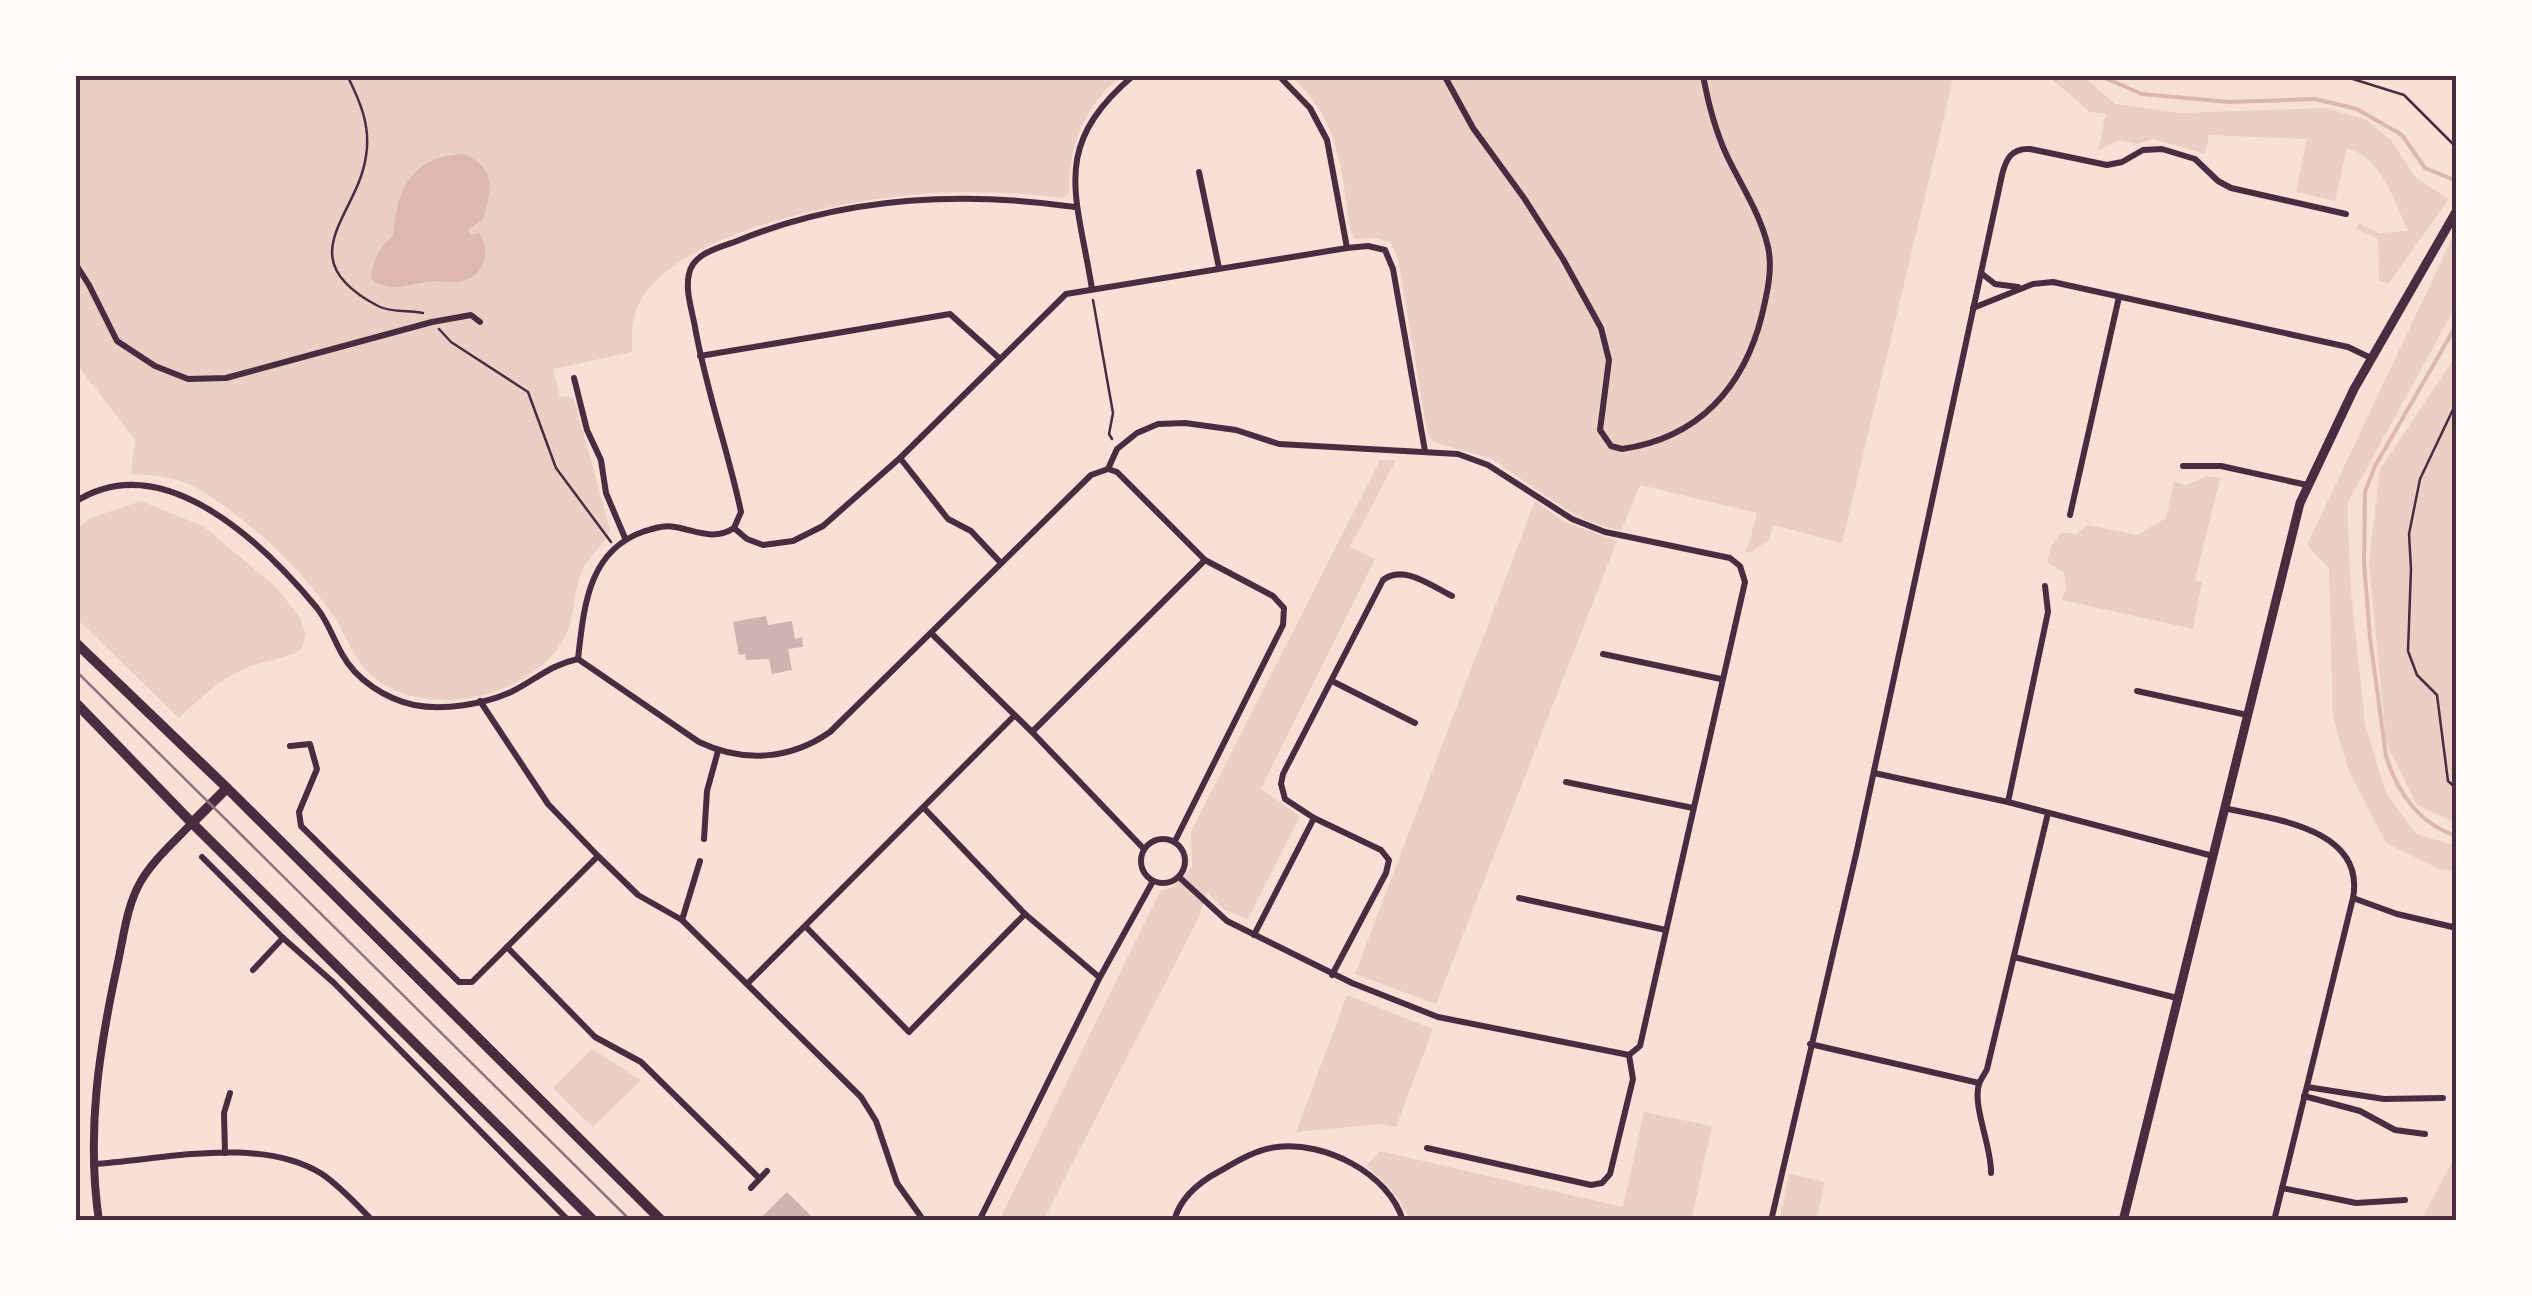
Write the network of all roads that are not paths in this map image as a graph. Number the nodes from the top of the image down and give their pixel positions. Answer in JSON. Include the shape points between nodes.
{"nodes":[{"id":1,"x":1134,"y":75,"type":"edge"},
{"id":2,"x":1278,"y":75,"type":"edge"},
{"id":3,"x":1444,"y":75,"type":"edge"},
{"id":4,"x":1703,"y":75,"type":"edge"},
{"id":5,"x":1199,"y":172,"type":"dead end"},
{"id":6,"x":1075,"y":206,"type":"junction"},
{"id":7,"x":2457,"y":210,"type":"edge"},
{"id":8,"x":2346,"y":214,"type":"dead end"},
{"id":9,"x":1347,"y":248,"type":"junction"},
{"id":10,"x":75,"y":263,"type":"edge"},
{"id":11,"x":1219,"y":268,"type":"junction"},
{"id":12,"x":1980,"y":273,"type":"junction"},
{"id":13,"x":2024,"y":286,"type":"junction"},
{"id":14,"x":1092,"y":289,"type":"junction"},
{"id":15,"x":2119,"y":296,"type":"junction"},
{"id":16,"x":1973,"y":308,"type":"junction"},
{"id":17,"x":480,"y":322,"type":"dead end"},
{"id":18,"x":700,"y":356,"type":"junction"},
{"id":19,"x":999,"y":358,"type":"junction"},
{"id":20,"x":2371,"y":358,"type":"junction"},
{"id":21,"x":574,"y":378,"type":"dead end"},
{"id":22,"x":1425,"y":451,"type":"junction"},
{"id":23,"x":900,"y":458,"type":"junction"},
{"id":24,"x":2183,"y":466,"type":"dead end"},
{"id":25,"x":1108,"y":469,"type":"junction"},
{"id":26,"x":2307,"y":486,"type":"junction"},
{"id":27,"x":75,"y":502,"type":"edge"},
{"id":28,"x":2070,"y":514,"type":"dead end"},
{"id":29,"x":734,"y":528,"type":"junction"},
{"id":30,"x":625,"y":538,"type":"junction"},
{"id":31,"x":1205,"y":560,"type":"junction"},
{"id":32,"x":1001,"y":562,"type":"junction"},
{"id":33,"x":2045,"y":586,"type":"dead end"},
{"id":34,"x":1452,"y":596,"type":"dead end"},
{"id":35,"x":931,"y":632,"type":"junction"},
{"id":36,"x":75,"y":642,"type":"edge"},
{"id":37,"x":1603,"y":654,"type":"dead end"},
{"id":38,"x":578,"y":659,"type":"junction"},
{"id":39,"x":1721,"y":679,"type":"junction"},
{"id":40,"x":1332,"y":681,"type":"junction"},
{"id":41,"x":2138,"y":691,"type":"dead end"},
{"id":42,"x":480,"y":701,"type":"junction"},
{"id":43,"x":75,"y":702,"type":"edge"},
{"id":44,"x":2247,"y":715,"type":"junction"},
{"id":45,"x":1014,"y":716,"type":"junction"},
{"id":46,"x":1415,"y":723,"type":"dead end"},
{"id":47,"x":1032,"y":732,"type":"junction"},
{"id":48,"x":290,"y":746,"type":"dead end"},
{"id":49,"x":718,"y":751,"type":"junction"},
{"id":50,"x":1874,"y":773,"type":"junction"},
{"id":51,"x":1566,"y":782,"type":"dead end"},
{"id":52,"x":227,"y":788,"type":"junction"},
{"id":53,"x":2008,"y":802,"type":"junction"},
{"id":54,"x":924,"y":808,"type":"junction"},
{"id":55,"x":1692,"y":808,"type":"junction"},
{"id":56,"x":2224,"y":808,"type":"junction"},
{"id":57,"x":2048,"y":812,"type":"junction"},
{"id":58,"x":1314,"y":818,"type":"junction"},
{"id":59,"x":192,"y":823,"type":"junction"},
{"id":60,"x":704,"y":839,"type":"dead end"},
{"id":61,"x":1175,"y":841,"type":"junction"},
{"id":62,"x":1144,"y":849,"type":"junction"},
{"id":63,"x":598,"y":856,"type":"junction"},
{"id":64,"x":2213,"y":856,"type":"junction"},
{"id":65,"x":202,"y":857,"type":"dead end"},
{"id":66,"x":700,"y":862,"type":"dead end"},
{"id":67,"x":236,"y":866,"type":"junction"},
{"id":68,"x":1179,"y":877,"type":"junction"},
{"id":69,"x":1153,"y":881,"type":"junction"},
{"id":70,"x":236,"y":891,"type":"junction"},
{"id":71,"x":1519,"y":898,"type":"dead end"},
{"id":72,"x":2354,"y":898,"type":"junction"},
{"id":73,"x":1025,"y":914,"type":"junction"},
{"id":74,"x":682,"y":920,"type":"junction"},
{"id":75,"x":806,"y":927,"type":"junction"},
{"id":76,"x":2457,"y":928,"type":"edge"},
{"id":77,"x":1666,"y":930,"type":"junction"},
{"id":78,"x":1254,"y":935,"type":"junction"},
{"id":79,"x":283,"y":938,"type":"junction"},
{"id":80,"x":507,"y":948,"type":"junction"},
{"id":81,"x":2014,"y":957,"type":"junction"},
{"id":82,"x":253,"y":970,"type":"dead end"},
{"id":83,"x":1332,"y":975,"type":"junction"},
{"id":84,"x":1100,"y":978,"type":"junction"},
{"id":85,"x":748,"y":984,"type":"junction"},
{"id":86,"x":2178,"y":998,"type":"junction"},
{"id":87,"x":1810,"y":1044,"type":"junction"},
{"id":88,"x":1630,"y":1055,"type":"junction"},
{"id":89,"x":1980,"y":1083,"type":"junction"},
{"id":90,"x":2306,"y":1092,"type":"junction"},
{"id":91,"x":230,"y":1093,"type":"dead end"},
{"id":92,"x":2442,"y":1098,"type":"dead end"},
{"id":93,"x":2424,"y":1134,"type":"dead end"},
{"id":94,"x":1427,"y":1148,"type":"dead end"},
{"id":95,"x":225,"y":1153,"type":"junction"},
{"id":96,"x":93,"y":1164,"type":"junction"},
{"id":97,"x":767,"y":1171,"type":"dead end"},
{"id":98,"x":1991,"y":1173,"type":"dead end"},
{"id":99,"x":760,"y":1178,"type":"junction"},
{"id":100,"x":750,"y":1188,"type":"dead end"},
{"id":101,"x":2282,"y":1188,"type":"junction"},
{"id":102,"x":2405,"y":1200,"type":"dead end"},
{"id":103,"x":99,"y":1221,"type":"edge"},
{"id":104,"x":373,"y":1221,"type":"edge"},
{"id":105,"x":569,"y":1221,"type":"edge"},
{"id":106,"x":594,"y":1221,"type":"edge"},
{"id":107,"x":662,"y":1221,"type":"edge"},
{"id":108,"x":924,"y":1221,"type":"edge"},
{"id":109,"x":979,"y":1221,"type":"edge"},
{"id":110,"x":1174,"y":1221,"type":"edge"},
{"id":111,"x":1402,"y":1221,"type":"edge"},
{"id":112,"x":1771,"y":1221,"type":"edge"},
{"id":113,"x":2123,"y":1221,"type":"edge"},
{"id":114,"x":2274,"y":1221,"type":"edge"}],
"edges":[{"from":1,"to":6,"type":"street","via":[[1083,131],[1074,168]]},
{"from":2,"to":9,"type":"street","via":[[1310,108],[1327,140]]},
{"from":3,"to":4,"type":"street","via":[[1601,328],[1608,360],[1600,430],[1604,440],[1622,448],[1689,426],[1732,388],[1765,302],[1766,241],[1724,151]]},
{"from":5,"to":11,"type":"street"},
{"from":6,"to":14,"type":"street"},
{"from":6,"to":18,"type":"street","via":[[955,198],[883,203],[823,214],[702,254],[688,286]]},
{"from":7,"to":20,"type":"main road"},
{"from":8,"to":12,"type":"street","via":[[2231,188],[2195,159],[2162,149],[2107,165],[2018,149],[2005,162]]},
{"from":9,"to":11,"type":"street"},
{"from":9,"to":22,"type":"street","via":[[1385,250],[1394,269]]},
{"from":10,"to":17,"type":"street","via":[[116,341],[188,379],[226,378],[432,322],[471,315]]},
{"from":11,"to":14,"type":"street"},
{"from":12,"to":13,"type":"street","via":[[2000,286]]},
{"from":12,"to":16,"type":"street"},
{"from":13,"to":15,"type":"street","via":[[2053,282]]},
{"from":13,"to":16,"type":"street"},
{"from":14,"to":19,"type":"street","via":[[1057,299]]},
{"from":15,"to":20,"type":"street","via":[[2348,347]]},
{"from":15,"to":28,"type":"street"},
{"from":16,"to":50,"type":"street"},
{"from":18,"to":19,"type":"street","via":[[950,314]]},
{"from":18,"to":29,"type":"street","via":[[740,512]]},
{"from":19,"to":23,"type":"street"},
{"from":20,"to":26,"type":"main road"},
{"from":21,"to":30,"type":"street"},
{"from":22,"to":25,"type":"street","via":[[1279,444],[1185,422],[1137,433],[1117,449]]},
{"from":22,"to":39,"type":"street","via":[[1488,465],[1605,532],[1730,558],[1745,582]]},
{"from":23,"to":29,"type":"street","via":[[803,538],[762,545]]},
{"from":23,"to":32,"type":"street","via":[[948,519],[971,530]]},
{"from":24,"to":26,"type":"street","via":[[2221,466]]},
{"from":25,"to":31,"type":"street"},
{"from":25,"to":32,"type":"street","via":[[1091,475]]},
{"from":26,"to":44,"type":"main road"},
{"from":27,"to":42,"type":"street","via":[[128,484],[193,499],[285,570],[320,612],[343,657],[383,694],[416,706]]},
{"from":29,"to":30,"type":"street","via":[[716,536],[662,526]]},
{"from":30,"to":38,"type":"street","via":[[592,579]]},
{"from":31,"to":47,"type":"street"},
{"from":31,"to":61,"type":"street","via":[[1273,596],[1284,608],[1283,624]]},
{"from":32,"to":35,"type":"street"},
{"from":33,"to":53,"type":"street","via":[[2048,612]]},
{"from":34,"to":40,"type":"street","via":[[1405,573],[1386,576]]},
{"from":35,"to":45,"type":"street"},
{"from":35,"to":49,"type":"street","via":[[818,741],[766,757]]},
{"from":36,"to":52,"type":"highway"},
{"from":37,"to":39,"type":"street"},
{"from":38,"to":42,"type":"street"},
{"from":38,"to":49,"type":"street"},
{"from":39,"to":55,"type":"street"},
{"from":40,"to":46,"type":"street"},
{"from":40,"to":58,"type":"street","via":[[1281,784],[1285,799]]},
{"from":41,"to":44,"type":"street"},
{"from":42,"to":63,"type":"street","via":[[548,804]]},
{"from":43,"to":59,"type":"highway"},
{"from":44,"to":56,"type":"main road"},
{"from":45,"to":47,"type":"street"},
{"from":45,"to":54,"type":"street"},
{"from":47,"to":62,"type":"street"},
{"from":48,"to":80,"type":"street","via":[[310,744],[317,769],[300,812],[302,826],[459,982],[472,982]]},
{"from":49,"to":60,"type":"street"},
{"from":50,"to":53,"type":"street"},
{"from":50,"to":87,"type":"street"},
{"from":51,"to":55,"type":"street"},
{"from":52,"to":59,"type":"highway"},
{"from":52,"to":107,"type":"highway"},
{"from":53,"to":57,"type":"street"},
{"from":54,"to":73,"type":"street"},
{"from":54,"to":75,"type":"street"},
{"from":55,"to":77,"type":"street"},
{"from":56,"to":64,"type":"main road"},
{"from":56,"to":72,"type":"street","via":[[2323,835],[2352,866]]},
{"from":57,"to":64,"type":"street"},
{"from":57,"to":81,"type":"street"},
{"from":58,"to":78,"type":"street"},
{"from":58,"to":83,"type":"street","via":[[1389,860]]},
{"from":59,"to":67,"type":"highway"},
{"from":59,"to":96,"type":"street","via":[[150,868],[129,912],[97,1070]]},
{"from":61,"to":62,"type":"street","via":[[1154,840]]},
{"from":61,"to":68,"type":"street","via":[[1186,858]]},
{"from":62,"to":69,"type":"street","via":[[1142,869]]},
{"from":63,"to":74,"type":"street","via":[[638,895]]},
{"from":63,"to":80,"type":"street"},
{"from":64,"to":86,"type":"main road"},
{"from":65,"to":70,"type":"street"},
{"from":66,"to":74,"type":"street"},
{"from":67,"to":70,"type":"street"},
{"from":67,"to":106,"type":"highway"},
{"from":68,"to":69,"type":"street"},
{"from":68,"to":78,"type":"street","via":[[1227,921]]},
{"from":69,"to":84,"type":"street"},
{"from":70,"to":79,"type":"street"},
{"from":71,"to":77,"type":"street"},
{"from":72,"to":76,"type":"street"},
{"from":72,"to":90,"type":"street"},
{"from":73,"to":75,"type":"street","via":[[908,1032]]},
{"from":73,"to":84,"type":"street"},
{"from":74,"to":85,"type":"street"},
{"from":75,"to":85,"type":"street"},
{"from":77,"to":88,"type":"street","via":[[1640,1046]]},
{"from":78,"to":83,"type":"street"},
{"from":79,"to":82,"type":"street"},
{"from":79,"to":105,"type":"street"},
{"from":80,"to":99,"type":"street","via":[[595,1037],[641,1062]]},
{"from":81,"to":86,"type":"street"},
{"from":81,"to":89,"type":"street"},
{"from":83,"to":88,"type":"street","via":[[1438,1017]]},
{"from":84,"to":109,"type":"street"},
{"from":85,"to":108,"type":"street","via":[[869,1107],[898,1182]]},
{"from":86,"to":113,"type":"main road"},
{"from":87,"to":89,"type":"street"},
{"from":87,"to":112,"type":"street"},
{"from":88,"to":94,"type":"street","via":[[1632,1079],[1610,1174],[1602,1183]]},
{"from":89,"to":98,"type":"street"},
{"from":90,"to":92,"type":"street"},
{"from":90,"to":93,"type":"street","via":[[2395,1130]]},
{"from":90,"to":101,"type":"street"},
{"from":91,"to":95,"type":"street"},
{"from":95,"to":96,"type":"street"},
{"from":95,"to":104,"type":"street","via":[[265,1154],[309,1167]]},
{"from":96,"to":103,"type":"street"},
{"from":97,"to":99,"type":"street"},
{"from":99,"to":100,"type":"street"},
{"from":101,"to":102,"type":"street","via":[[2356,1203]]},
{"from":101,"to":114,"type":"street"},
{"from":110,"to":111,"type":"street","via":[[1194,1190],[1243,1158],[1281,1146],[1319,1150],[1372,1178]]}]}
